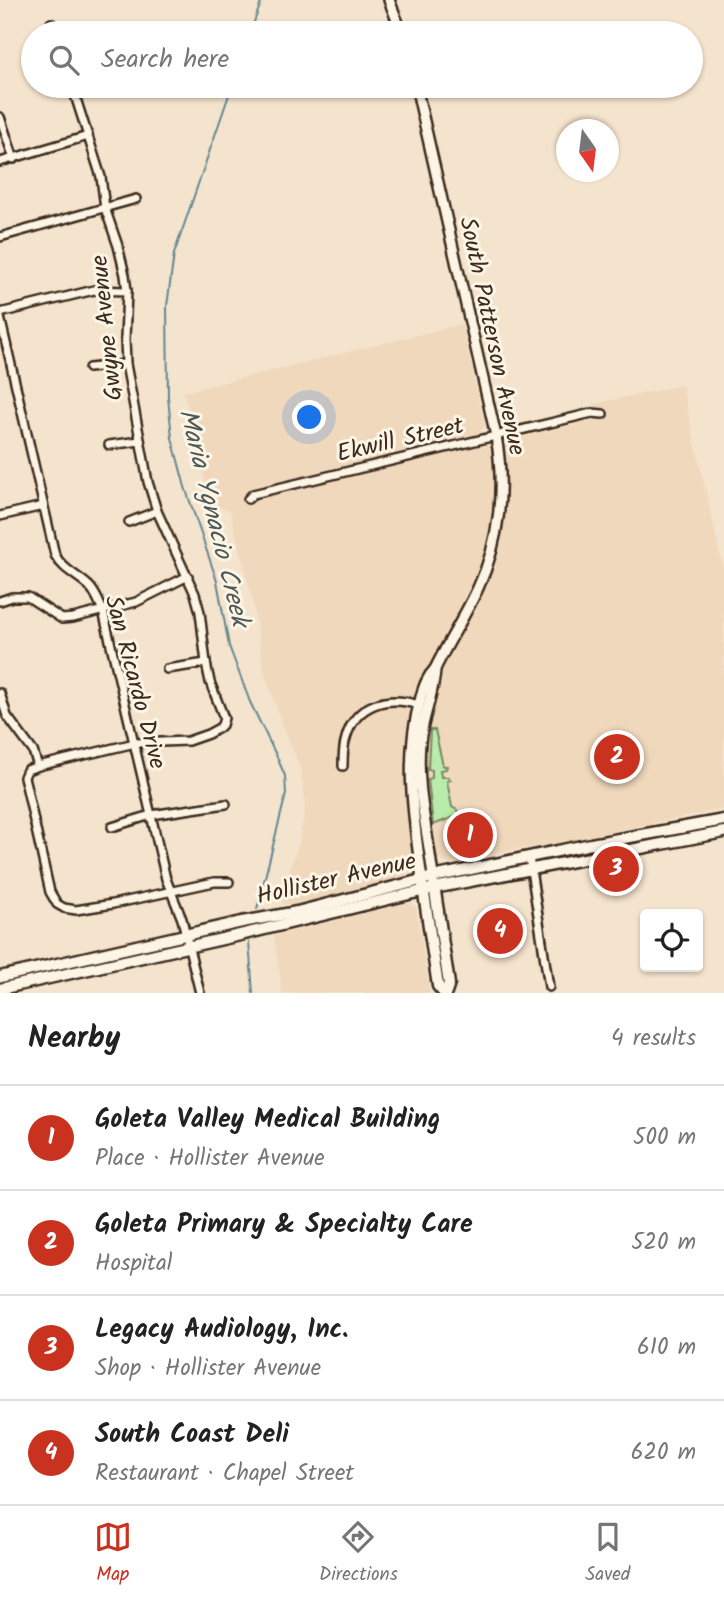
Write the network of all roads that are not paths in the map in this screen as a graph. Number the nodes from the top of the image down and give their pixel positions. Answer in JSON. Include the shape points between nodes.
{"nodes":[{"id":1,"x":389,"y":0,"type":"edge"},
{"id":2,"x":397,"y":21,"type":"edge"},
{"id":3,"x":76,"y":98,"type":"edge"},
{"id":4,"x":419,"y":98,"type":"edge"},
{"id":5,"x":0,"y":117,"type":"edge"},
{"id":6,"x":88,"y":136,"type":"junction"},
{"id":7,"x":13,"y":159,"type":"junction"},
{"id":8,"x":0,"y":162,"type":"edge"},
{"id":9,"x":136,"y":198,"type":"dead end"},
{"id":10,"x":105,"y":208,"type":"junction"},
{"id":11,"x":0,"y":237,"type":"edge"},
{"id":12,"x":127,"y":291,"type":"junction"},
{"id":13,"x":0,"y":315,"type":"edge"},
{"id":14,"x":127,"y":364,"type":"junction"},
{"id":15,"x":89,"y":368,"type":"dead end"},
{"id":16,"x":603,"y":414,"type":"dead end"},
{"id":17,"x":496,"y":436,"type":"junction"},
{"id":18,"x":140,"y":441,"type":"junction"},
{"id":19,"x":109,"y":445,"type":"dead end"},
{"id":20,"x":248,"y":499,"type":"dead end"},
{"id":21,"x":43,"y":506,"type":"junction"},
{"id":22,"x":157,"y":511,"type":"junction"},
{"id":23,"x":0,"y":516,"type":"edge"},
{"id":24,"x":129,"y":522,"type":"dead end"},
{"id":25,"x":188,"y":576,"type":"junction"},
{"id":26,"x":0,"y":601,"type":"edge"},
{"id":27,"x":103,"y":611,"type":"junction"},
{"id":28,"x":206,"y":663,"type":"junction"},
{"id":29,"x":167,"y":669,"type":"dead end"},
{"id":30,"x":435,"y":669,"type":"junction"},
{"id":31,"x":0,"y":693,"type":"edge"},
{"id":32,"x":419,"y":705,"type":"junction"},
{"id":33,"x":135,"y":743,"type":"junction"},
{"id":34,"x":38,"y":766,"type":"junction"},
{"id":35,"x":343,"y":766,"type":"dead end"},
{"id":36,"x":226,"y":804,"type":"dead end"},
{"id":37,"x":150,"y":815,"type":"junction"},
{"id":38,"x":724,"y":820,"type":"edge"},
{"id":39,"x":112,"y":827,"type":"dead end"},
{"id":40,"x":724,"y":832,"type":"edge"},
{"id":41,"x":529,"y":858,"type":"junction"},
{"id":42,"x":532,"y":869,"type":"junction"},
{"id":43,"x":433,"y":877,"type":"junction"},
{"id":44,"x":229,"y":882,"type":"dead end"},
{"id":45,"x":423,"y":885,"type":"junction"},
{"id":46,"x":435,"y":888,"type":"junction"},
{"id":47,"x":171,"y":892,"type":"junction"},
{"id":48,"x":186,"y":934,"type":"junction"},
{"id":49,"x":189,"y":947,"type":"junction"},
{"id":50,"x":0,"y":977,"type":"edge"},
{"id":51,"x":549,"y":987,"type":"dead end"},
{"id":52,"x":0,"y":989,"type":"edge"},
{"id":53,"x":200,"y":993,"type":"edge"},
{"id":54,"x":445,"y":993,"type":"edge"}],
"edges":[{"from":1,"to":2,"type":"street"},
{"from":3,"to":6,"type":"street","name":"Gwyne Avenue"},
{"from":4,"to":17,"type":"street","name":"South Patterson Avenue"},
{"from":5,"to":7,"type":"street"},
{"from":6,"to":7,"type":"street"},
{"from":6,"to":10,"type":"street","name":"Gwyne Avenue"},
{"from":7,"to":8,"type":"street"},
{"from":9,"to":10,"type":"street"},
{"from":10,"to":11,"type":"street"},
{"from":10,"to":12,"type":"street","name":"Gwyne Avenue"},
{"from":12,"to":13,"type":"street","via":[[94,290]]},
{"from":12,"to":14,"type":"street","name":"Gwyne Avenue"},
{"from":13,"to":21,"type":"street","name":"San Ricardo Drive"},
{"from":14,"to":15,"type":"street"},
{"from":14,"to":18,"type":"street","name":"Gwyne Avenue"},
{"from":16,"to":17,"type":"street","name":"Ekwill Street"},
{"from":17,"to":20,"type":"street","name":"Ekwill Street","via":[[253,494]]},
{"from":17,"to":30,"type":"street","name":"South Patterson Avenue","via":[[501,481],[493,546],[479,585]]},
{"from":18,"to":19,"type":"street"},
{"from":18,"to":22,"type":"street","name":"Gwyne Avenue"},
{"from":21,"to":23,"type":"street"},
{"from":21,"to":27,"type":"street","name":"San Ricardo Drive","via":[[59,562],[89,587]]},
{"from":22,"to":24,"type":"street"},
{"from":22,"to":25,"type":"street","name":"Gwyne Avenue"},
{"from":25,"to":27,"type":"street","via":[[136,602]]},
{"from":25,"to":28,"type":"street","name":"Gwyne Avenue","via":[[200,611]]},
{"from":26,"to":27,"type":"street","via":[[28,597],[62,619]]},
{"from":27,"to":33,"type":"street","name":"San Ricardo Drive"},
{"from":28,"to":29,"type":"street"},
{"from":28,"to":33,"type":"street","name":"Gwyne Avenue","via":[[222,725],[188,741]]},
{"from":30,"to":32,"type":"street","name":"South Patterson Avenue","via":[[428,676]]},
{"from":30,"to":43,"type":"street","name":"South Patterson Avenue","via":[[419,760]]},
{"from":31,"to":34,"type":"street","via":[[7,716],[33,751]]},
{"from":32,"to":35,"type":"street","via":[[400,699],[365,710],[352,722],[346,737]]},
{"from":32,"to":45,"type":"street","name":"South Patterson Avenue","via":[[411,782]]},
{"from":33,"to":34,"type":"street"},
{"from":33,"to":37,"type":"street","name":"San Ricardo Drive"},
{"from":34,"to":47,"type":"street","via":[[27,770],[24,777],[50,892],[62,912]]},
{"from":36,"to":37,"type":"street"},
{"from":37,"to":39,"type":"street"},
{"from":37,"to":47,"type":"street","name":"San Ricardo Drive"},
{"from":38,"to":41,"type":"main road","name":"Hollister Avenue"},
{"from":40,"to":42,"type":"main road","name":"Hollister Avenue"},
{"from":41,"to":42,"type":"street"},
{"from":41,"to":43,"type":"main road","name":"Hollister Avenue"},
{"from":42,"to":46,"type":"main road","name":"Hollister Avenue"},
{"from":42,"to":51,"type":"street"},
{"from":43,"to":45,"type":"main road","name":"Hollister Avenue"},
{"from":43,"to":46,"type":"main road","name":"South Patterson Avenue"},
{"from":44,"to":47,"type":"street"},
{"from":45,"to":46,"type":"main road","name":"Hollister Avenue"},
{"from":45,"to":48,"type":"main road","name":"Hollister Avenue"},
{"from":45,"to":49,"type":"main road","name":"Hollister Avenue"},
{"from":45,"to":54,"type":"main road","name":"South Patterson Avenue","via":[[438,986]]},
{"from":46,"to":54,"type":"main road","name":"South Patterson Avenue","via":[[449,984]]},
{"from":47,"to":48,"type":"street","name":"San Ricardo Drive"},
{"from":48,"to":49,"type":"street","name":"San Ricardo Drive"},
{"from":48,"to":50,"type":"main road","name":"Hollister Avenue"},
{"from":49,"to":52,"type":"main road","name":"Hollister Avenue"},
{"from":49,"to":53,"type":"street","name":"San Ricardo Drive"}]}
